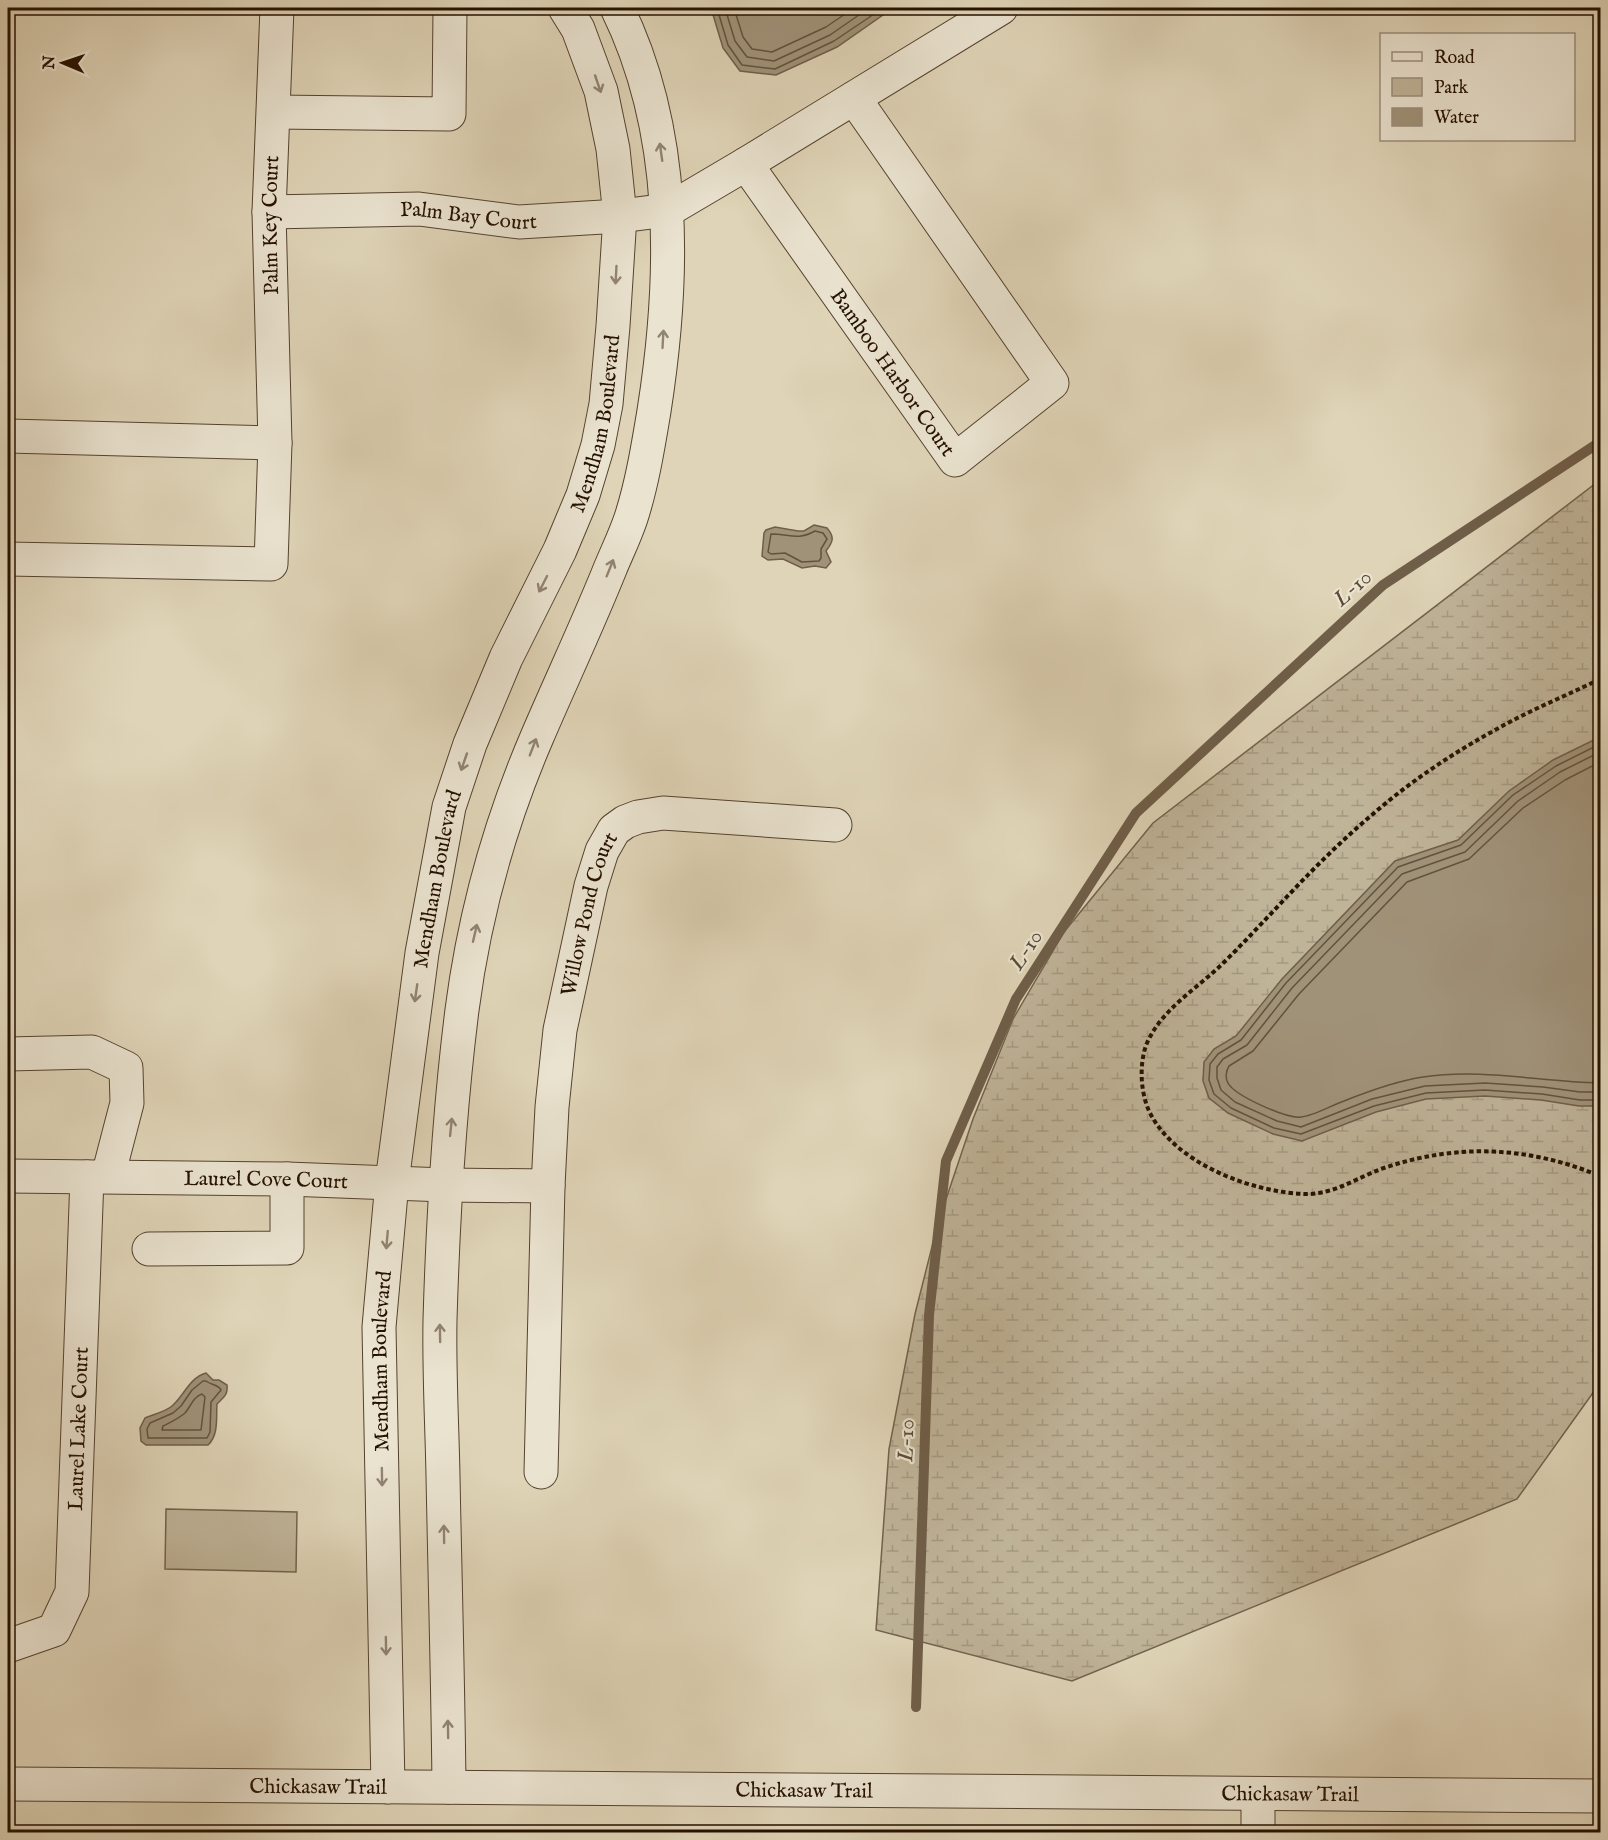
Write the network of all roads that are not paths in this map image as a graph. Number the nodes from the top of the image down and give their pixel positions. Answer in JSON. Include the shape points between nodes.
{"nodes":[{"id":1,"x":277,"y":8,"type":"edge"},
{"id":2,"x":450,"y":8,"type":"edge"},
{"id":3,"x":566,"y":8,"type":"edge"},
{"id":4,"x":617,"y":8,"type":"edge"},
{"id":5,"x":1001,"y":8,"type":"edge"},
{"id":6,"x":854,"y":98,"type":"junction"},
{"id":7,"x":274,"y":111,"type":"junction"},
{"id":8,"x":746,"y":164,"type":"junction"},
{"id":9,"x":668,"y":210,"type":"junction"},
{"id":10,"x":269,"y":212,"type":"junction"},
{"id":11,"x":620,"y":216,"type":"junction"},
{"id":12,"x":8,"y":436,"type":"edge"},
{"id":13,"x":275,"y":443,"type":"junction"},
{"id":14,"x":8,"y":559,"type":"edge"},
{"id":15,"x":835,"y":825,"type":"dead end"},
{"id":16,"x":8,"y":1054,"type":"edge"},
{"id":17,"x":8,"y":1176,"type":"edge"},
{"id":18,"x":97,"y":1176,"type":"junction"},
{"id":19,"x":287,"y":1179,"type":"junction"},
{"id":20,"x":392,"y":1182,"type":"junction"},
{"id":21,"x":445,"y":1185,"type":"junction"},
{"id":22,"x":548,"y":1186,"type":"junction"},
{"id":23,"x":148,"y":1249,"type":"dead end"},
{"id":24,"x":541,"y":1472,"type":"dead end"},
{"id":25,"x":8,"y":1646,"type":"edge"},
{"id":26,"x":8,"y":1784,"type":"edge"},
{"id":27,"x":388,"y":1787,"type":"junction"},
{"id":28,"x":449,"y":1787,"type":"junction"},
{"id":29,"x":1258,"y":1794,"type":"junction"},
{"id":30,"x":1600,"y":1796,"type":"edge"},
{"id":31,"x":1258,"y":1833,"type":"edge"}],
"edges":[{"from":1,"to":7,"type":"street","name":"Palm Key Court"},
{"from":2,"to":7,"type":"street","via":[[449,114]]},
{"from":3,"to":11,"type":"street","name":"Mendham Boulevard","one_way":true,"via":[[601,91],[613,149]]},
{"from":9,"to":4,"type":"street","one_way":true,"via":[[651,105]]},
{"from":5,"to":6,"type":"street"},
{"from":6,"to":8,"type":"street"},
{"from":6,"to":8,"type":"street","name":"Bamboo Harbor Court","via":[[1052,383],[955,460]]},
{"from":7,"to":10,"type":"street","name":"Palm Key Court"},
{"from":8,"to":9,"type":"street"},
{"from":9,"to":11,"type":"street","name":"Palm Bay Court"},
{"from":21,"to":9,"type":"street","one_way":true,"via":[[462,1010],[487,881],[535,742],[630,520],[640,485],[663,355]]},
{"from":10,"to":11,"type":"street","name":"Palm Bay Court","via":[[418,209],[519,222]]},
{"from":10,"to":13,"type":"street","name":"Palm Key Court"},
{"from":11,"to":20,"type":"street","name":"Mendham Boulevard","one_way":true,"via":[[614,326],[598,445],[584,495],[506,658],[449,807],[422,953]]},
{"from":12,"to":13,"type":"street"},
{"from":13,"to":14,"type":"street","name":"Palm Key Court","via":[[271,564]]},
{"from":15,"to":22,"type":"street","name":"Willow Pond Court","via":[[663,813],[638,817],[614,830],[602,851],[591,886],[560,1030]]},
{"from":16,"to":18,"type":"street","name":"Laurel Lake Court","via":[[92,1052],[126,1068],[127,1103]]},
{"from":17,"to":18,"type":"street","name":"Laurel Cove Court"},
{"from":18,"to":19,"type":"street","name":"Laurel Cove Court"},
{"from":18,"to":25,"type":"street","name":"Laurel Lake Court","via":[[72,1592],[54,1630]]},
{"from":19,"to":20,"type":"street","name":"Laurel Cove Court"},
{"from":19,"to":23,"type":"street","via":[[287,1248]]},
{"from":20,"to":21,"type":"street","name":"Laurel Cove Court"},
{"from":20,"to":27,"type":"street","name":"Mendham Boulevard","one_way":true,"via":[[379,1327]]},
{"from":21,"to":22,"type":"street"},
{"from":28,"to":21,"type":"street","one_way":true,"via":[[440,1326]]},
{"from":22,"to":24,"type":"street","name":"Willow Pond Court"},
{"from":26,"to":27,"type":"street","name":"Chickasaw Trail"},
{"from":27,"to":28,"type":"street","name":"Chickasaw Trail"},
{"from":28,"to":29,"type":"street","name":"Chickasaw Trail"},
{"from":29,"to":30,"type":"street","name":"Chickasaw Trail"},
{"from":29,"to":31,"type":"street"}]}
